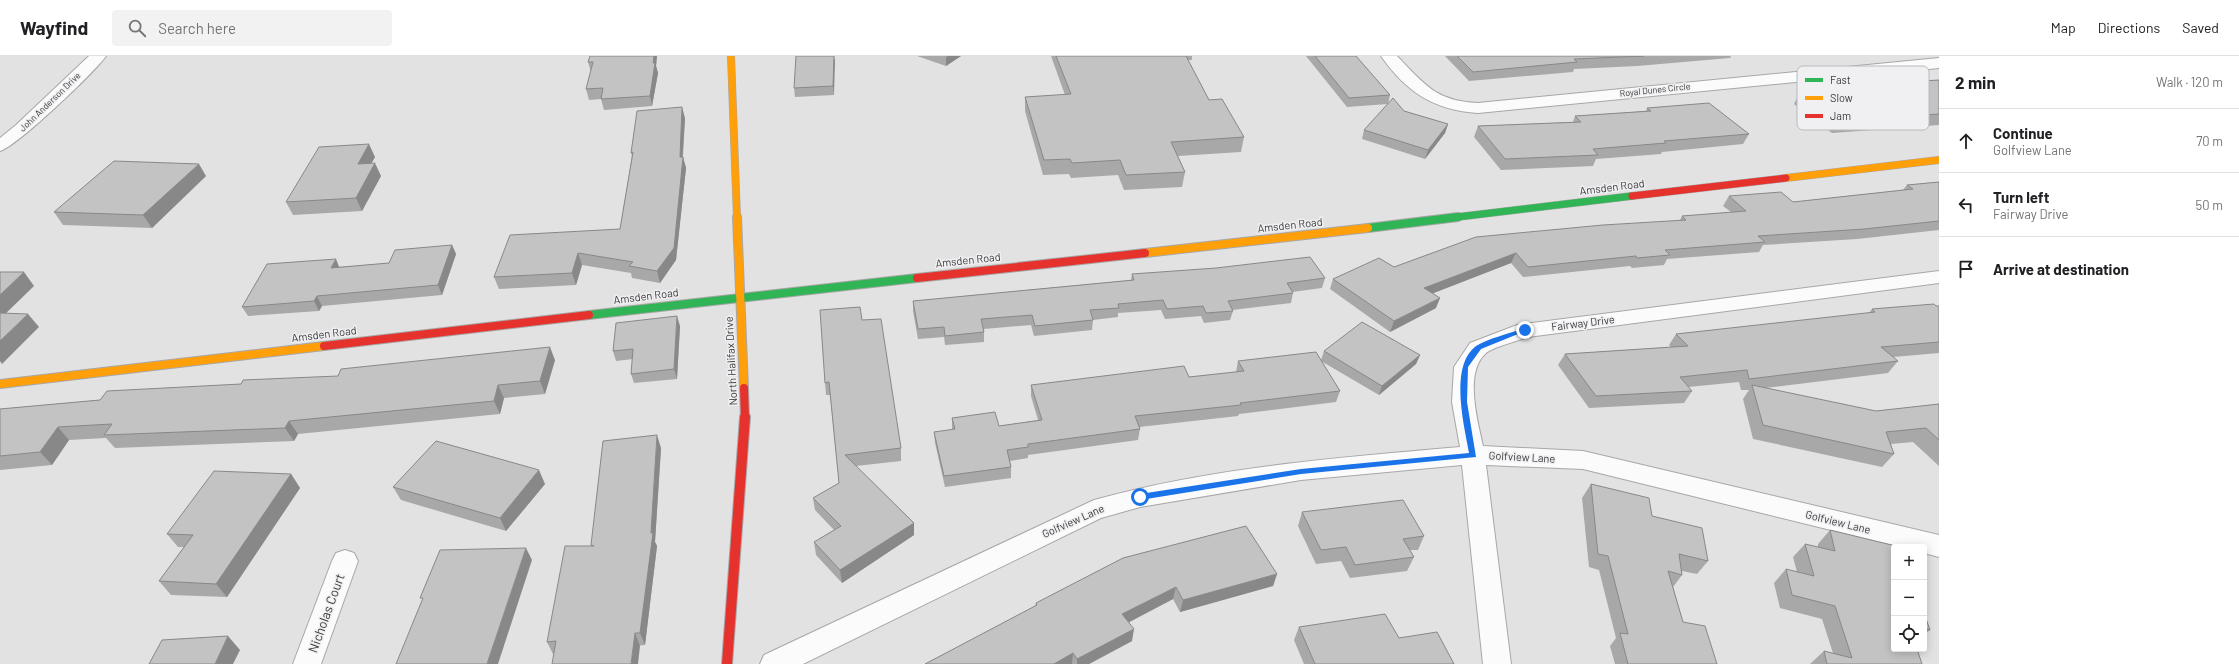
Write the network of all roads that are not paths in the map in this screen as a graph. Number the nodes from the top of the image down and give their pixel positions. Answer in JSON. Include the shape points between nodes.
{"nodes":[{"id":1,"x":98,"y":56,"type":"edge"},
{"id":2,"x":731,"y":56,"type":"edge"},
{"id":3,"x":1389,"y":56,"type":"edge"},
{"id":4,"x":1939,"y":62,"type":"edge"},
{"id":5,"x":1917,"y":65,"type":"joint"},
{"id":6,"x":1907,"y":66,"type":"edge"},
{"id":7,"x":1929,"y":72,"type":"edge"},
{"id":8,"x":1797,"y":77,"type":"edge"},
{"id":9,"x":1939,"y":77,"type":"edge"},
{"id":10,"x":0,"y":146,"type":"edge"},
{"id":11,"x":1939,"y":160,"type":"edge"},
{"id":12,"x":1939,"y":277,"type":"edge"},
{"id":13,"x":740,"y":297,"type":"junction"},
{"id":14,"x":0,"y":384,"type":"edge"},
{"id":15,"x":1473,"y":455,"type":"junction"},
{"id":16,"x":1939,"y":546,"type":"edge"},
{"id":17,"x":345,"y":561,"type":"dead end"},
{"id":18,"x":307,"y":664,"type":"edge"},
{"id":19,"x":727,"y":664,"type":"edge"},
{"id":20,"x":774,"y":664,"type":"edge"},
{"id":21,"x":1497,"y":664,"type":"edge"}],
"edges":[{"from":1,"to":10,"type":"street","name":"John Anderson Drive","via":[[22,130]]},
{"from":2,"to":13,"type":"street","name":"North Halifax Drive"},
{"from":3,"to":8,"type":"street","name":"Royal Dunes Circle","via":[[1428,96],[1459,108]]},
{"from":4,"to":5,"type":"street","name":"Royal Dunes Circle"},
{"from":5,"to":6,"type":"street","name":"Royal Dunes Circle"},
{"from":7,"to":9,"type":"street"},
{"from":11,"to":13,"type":"street","name":"Amsden Road","via":[[1315,234]]},
{"from":12,"to":15,"type":"street","name":"Fairway Drive","via":[[1525,330],[1485,345],[1478,348],[1465,367],[1463,402]]},
{"from":13,"to":14,"type":"street","name":"Amsden Road"},
{"from":13,"to":19,"type":"street","name":"North Halifax Drive","via":[[745,412]]},
{"from":15,"to":16,"type":"street","name":"Golfview Lane","via":[[1583,460]]},
{"from":15,"to":20,"type":"street","name":"Golfview Lane","via":[[1301,471],[1140,497],[1094,510]]},
{"from":15,"to":21,"type":"street","name":"Fairway Drive"},
{"from":17,"to":18,"type":"street","name":"Nicholas Court"}]}
